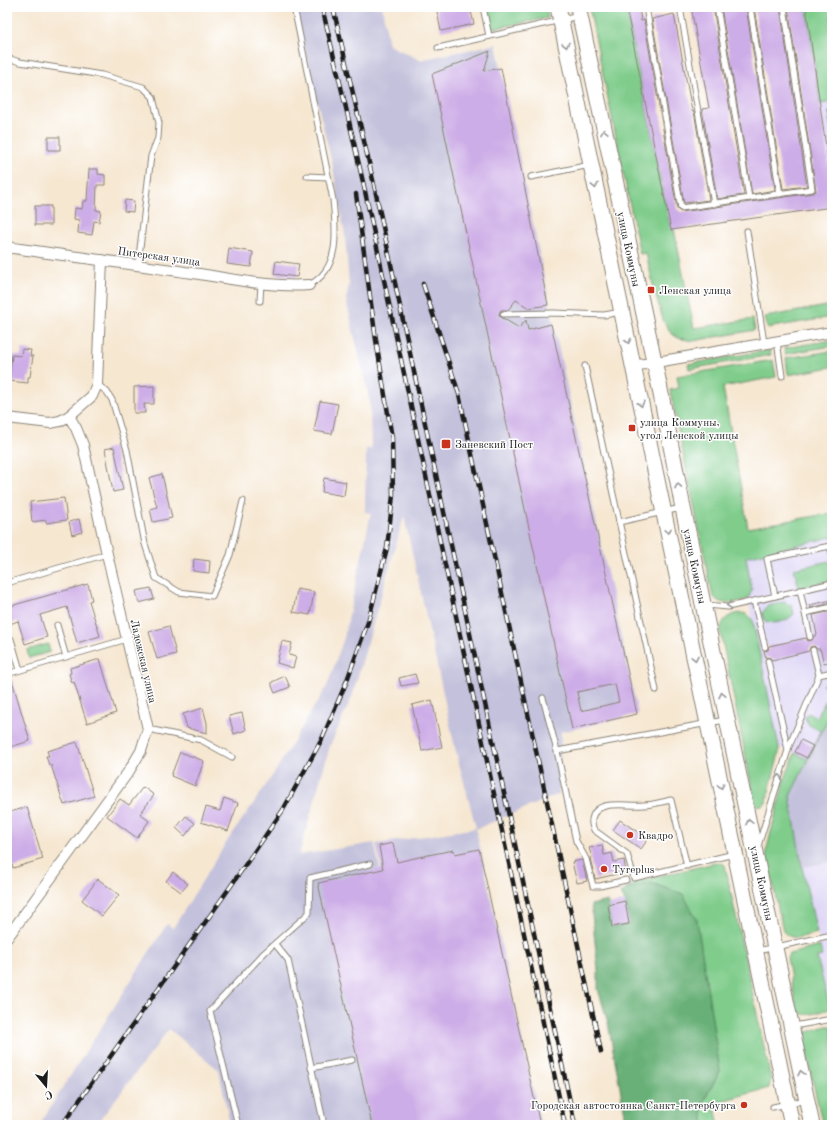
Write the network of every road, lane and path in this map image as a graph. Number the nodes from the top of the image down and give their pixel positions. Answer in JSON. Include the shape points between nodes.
{"nodes":[{"id":1,"x":294,"y":7,"type":"edge"},
{"id":2,"x":483,"y":7,"type":"edge"},
{"id":3,"x":646,"y":7,"type":"edge"},
{"id":4,"x":680,"y":7,"type":"edge"},
{"id":5,"x":717,"y":7,"type":"edge"},
{"id":6,"x":750,"y":7,"type":"edge"},
{"id":7,"x":784,"y":7,"type":"edge"},
{"id":8,"x":579,"y":12,"type":"edge"},
{"id":9,"x":559,"y":14,"type":"edge"},
{"id":10,"x":489,"y":36,"type":"junction"},
{"id":11,"x":438,"y":48,"type":"dead end"},
{"id":12,"x":7,"y":58,"type":"edge"},
{"id":13,"x":832,"y":109,"type":"edge"},
{"id":14,"x":832,"y":122,"type":"edge"},
{"id":15,"x":591,"y":165,"type":"junction"},
{"id":16,"x":308,"y":176,"type":"dead end"},
{"id":17,"x":328,"y":176,"type":"junction"},
{"id":18,"x":531,"y":177,"type":"dead end"},
{"id":19,"x":780,"y":194,"type":"junction"},
{"id":20,"x":749,"y":198,"type":"junction"},
{"id":21,"x":714,"y":204,"type":"junction"},
{"id":22,"x":747,"y":231,"type":"dead end"},
{"id":23,"x":7,"y":248,"type":"edge"},
{"id":24,"x":102,"y":260,"type":"junction"},
{"id":25,"x":138,"y":265,"type":"junction"},
{"id":26,"x":260,"y":283,"type":"junction"},
{"id":27,"x":308,"y":285,"type":"joint"},
{"id":28,"x":260,"y":301,"type":"dead end"},
{"id":29,"x":622,"y":312,"type":"junction"},
{"id":30,"x":503,"y":314,"type":"dead end"},
{"id":31,"x":832,"y":332,"type":"edge"},
{"id":32,"x":777,"y":341,"type":"junction"},
{"id":33,"x":764,"y":343,"type":"junction"},
{"id":34,"x":654,"y":362,"type":"junction"},
{"id":35,"x":585,"y":366,"type":"dead end"},
{"id":36,"x":633,"y":366,"type":"junction"},
{"id":37,"x":782,"y":376,"type":"dead end"},
{"id":38,"x":97,"y":384,"type":"junction"},
{"id":39,"x":69,"y":416,"type":"junction"},
{"id":40,"x":7,"y":418,"type":"edge"},
{"id":41,"x":243,"y":501,"type":"dead end"},
{"id":42,"x":683,"y":508,"type":"junction"},
{"id":43,"x":664,"y":512,"type":"junction"},
{"id":44,"x":619,"y":522,"type":"junction"},
{"id":45,"x":107,"y":554,"type":"junction"},
{"id":46,"x":832,"y":554,"type":"edge"},
{"id":47,"x":7,"y":583,"type":"edge"},
{"id":48,"x":832,"y":583,"type":"edge"},
{"id":49,"x":800,"y":590,"type":"junction"},
{"id":50,"x":775,"y":596,"type":"junction"},
{"id":51,"x":754,"y":601,"type":"junction"},
{"id":52,"x":703,"y":604,"type":"junction"},
{"id":53,"x":832,"y":607,"type":"edge"},
{"id":54,"x":805,"y":613,"type":"junction"},
{"id":55,"x":57,"y":625,"type":"dead end"},
{"id":56,"x":810,"y":637,"type":"dead end"},
{"id":57,"x":11,"y":639,"type":"dead end"},
{"id":58,"x":127,"y":639,"type":"junction"},
{"id":59,"x":765,"y":647,"type":"dead end"},
{"id":60,"x":814,"y":650,"type":"dead end"},
{"id":61,"x":66,"y":657,"type":"junction"},
{"id":62,"x":768,"y":661,"type":"dead end"},
{"id":63,"x":20,"y":670,"type":"junction"},
{"id":64,"x":832,"y":672,"type":"edge"},
{"id":65,"x":7,"y":674,"type":"edge"},
{"id":66,"x":819,"y":675,"type":"junction"},
{"id":67,"x":656,"y":690,"type":"dead end"},
{"id":68,"x":543,"y":698,"type":"dead end"},
{"id":69,"x":728,"y":720,"type":"junction"},
{"id":70,"x":708,"y":724,"type":"junction"},
{"id":71,"x":148,"y":729,"type":"junction"},
{"id":72,"x":788,"y":750,"type":"junction"},
{"id":73,"x":557,"y":751,"type":"junction"},
{"id":74,"x":232,"y":757,"type":"dead end"},
{"id":75,"x":736,"y":854,"type":"junction"},
{"id":76,"x":756,"y":854,"type":"junction"},
{"id":77,"x":370,"y":864,"type":"dead end"},
{"id":78,"x":687,"y":866,"type":"junction"},
{"id":79,"x":626,"y":880,"type":"dead end"},
{"id":80,"x":832,"y":935,"type":"edge"},
{"id":81,"x":7,"y":938,"type":"edge"},
{"id":82,"x":275,"y":944,"type":"junction"},
{"id":83,"x":775,"y":947,"type":"junction"},
{"id":84,"x":756,"y":951,"type":"junction"},
{"id":85,"x":832,"y":1019,"type":"edge"},
{"id":86,"x":792,"y":1027,"type":"junction"},
{"id":87,"x":352,"y":1060,"type":"dead end"},
{"id":88,"x":311,"y":1068,"type":"junction"},
{"id":89,"x":807,"y":1100,"type":"junction"},
{"id":90,"x":788,"y":1104,"type":"junction"},
{"id":91,"x":773,"y":1107,"type":"dead end"},
{"id":92,"x":238,"y":1125,"type":"edge"},
{"id":93,"x":324,"y":1125,"type":"edge"},
{"id":94,"x":792,"y":1125,"type":"edge"},
{"id":95,"x":812,"y":1125,"type":"edge"}],
"edges":[{"from":1,"to":17,"type":"lane"},
{"from":2,"to":10,"type":"lane"},
{"from":3,"to":21,"type":"lane","via":[[681,208]]},
{"from":4,"to":21,"type":"lane"},
{"from":5,"to":20,"type":"lane"},
{"from":6,"to":19,"type":"lane"},
{"from":7,"to":19,"type":"lane","via":[[812,189]]},
{"from":8,"to":9,"type":"lane"},
{"from":34,"to":8,"type":"street","name":"улица Коммуны","one_way":true},
{"from":9,"to":10,"type":"lane"},
{"from":9,"to":15,"type":"street","name":"улица Коммуны","one_way":true},
{"from":10,"to":11,"type":"lane"},
{"from":12,"to":25,"type":"lane","via":[[102,75],[143,87],[153,97],[159,124],[158,138],[151,156]]},
{"from":13,"to":14,"type":"lane"},
{"from":15,"to":18,"type":"lane"},
{"from":15,"to":29,"type":"street","name":"улица Коммуны","one_way":true},
{"from":16,"to":17,"type":"lane"},
{"from":17,"to":27,"type":"lane","via":[[336,228],[333,253],[326,272]]},
{"from":19,"to":20,"type":"lane"},
{"from":20,"to":21,"type":"lane"},
{"from":22,"to":33,"type":"lane"},
{"from":23,"to":24,"type":"street","name":"Питерская улица"},
{"from":24,"to":25,"type":"street","name":"Питерская улица"},
{"from":24,"to":38,"type":"street"},
{"from":25,"to":26,"type":"street","name":"Питерская улица"},
{"from":26,"to":27,"type":"street","name":"Питерская улица"},
{"from":26,"to":28,"type":"lane"},
{"from":29,"to":30,"type":"lane","via":[[604,316]]},
{"from":29,"to":36,"type":"street","name":"улица Коммуны","one_way":true},
{"from":31,"to":32,"type":"street"},
{"from":32,"to":33,"type":"street"},
{"from":32,"to":37,"type":"lane"},
{"from":33,"to":34,"type":"street"},
{"from":34,"to":36,"type":"street"},
{"from":42,"to":34,"type":"street","name":"улица Коммуны","one_way":true},
{"from":35,"to":44,"type":"lane"},
{"from":36,"to":43,"type":"street","name":"улица Коммуны","one_way":true},
{"from":38,"to":39,"type":"street","via":[[92,396]]},
{"from":38,"to":41,"type":"lane","via":[[112,400],[127,450],[145,544],[156,578],[179,592],[212,596],[230,555]]},
{"from":39,"to":40,"type":"street","via":[[50,423]]},
{"from":39,"to":45,"type":"street","name":"Ладожская улица","via":[[83,445]]},
{"from":42,"to":43,"type":"lane"},
{"from":42,"to":52,"type":"street","name":"улица Коммуны"},
{"from":43,"to":44,"type":"lane"},
{"from":43,"to":70,"type":"street","name":"улица Коммуны","one_way":true},
{"from":44,"to":67,"type":"lane"},
{"from":45,"to":47,"type":"lane"},
{"from":45,"to":58,"type":"street","name":"Ладожская улица"},
{"from":46,"to":50,"type":"lane","via":[[830,546],[767,559]]},
{"from":48,"to":49,"type":"lane"},
{"from":49,"to":50,"type":"lane"},
{"from":49,"to":54,"type":"lane"},
{"from":50,"to":51,"type":"lane"},
{"from":51,"to":52,"type":"lane","one_way":true,"via":[[728,606]]},
{"from":51,"to":59,"type":"lane"},
{"from":69,"to":52,"type":"street","name":"улица Коммуны","one_way":true},
{"from":53,"to":54,"type":"lane"},
{"from":54,"to":56,"type":"lane"},
{"from":55,"to":61,"type":"lane"},
{"from":57,"to":63,"type":"lane"},
{"from":58,"to":61,"type":"lane"},
{"from":58,"to":71,"type":"street","name":"Ладожская улица"},
{"from":60,"to":66,"type":"lane"},
{"from":61,"to":63,"type":"lane"},
{"from":62,"to":72,"type":"lane"},
{"from":63,"to":65,"type":"lane"},
{"from":64,"to":66,"type":"lane"},
{"from":66,"to":72,"type":"lane"},
{"from":68,"to":73,"type":"lane"},
{"from":69,"to":70,"type":"lane"},
{"from":76,"to":69,"type":"street","name":"улица Коммуны","one_way":true},
{"from":70,"to":73,"type":"lane"},
{"from":70,"to":75,"type":"street","name":"улица Коммуны","one_way":true},
{"from":71,"to":74,"type":"lane","via":[[201,740]]},
{"from":71,"to":81,"type":"street","via":[[141,751],[129,771]]},
{"from":76,"to":72,"type":"lane","one_way":true},
{"from":73,"to":79,"type":"lane","via":[[576,841],[586,859],[593,886]]},
{"from":75,"to":78,"type":"lane"},
{"from":75,"to":84,"type":"street","name":"улица Коммуны"},
{"from":76,"to":83,"type":"street","name":"улица Коммуны"},
{"from":77,"to":82,"type":"lane","via":[[310,878],[309,913]]},
{"from":78,"to":78,"type":"lane","via":[[671,800],[644,805],[604,806],[594,812],[591,825],[594,830],[627,854],[634,878]]},
{"from":80,"to":83,"type":"lane"},
{"from":82,"to":88,"type":"lane","via":[[288,960]]},
{"from":82,"to":92,"type":"lane","via":[[210,1011]]},
{"from":83,"to":84,"type":"lane"},
{"from":83,"to":86,"type":"street","name":"улица Коммуны"},
{"from":84,"to":90,"type":"street","name":"улица Коммуны"},
{"from":85,"to":86,"type":"lane"},
{"from":89,"to":86,"type":"street","name":"улица Коммуны","one_way":true},
{"from":87,"to":88,"type":"lane"},
{"from":88,"to":93,"type":"lane"},
{"from":89,"to":90,"type":"lane"},
{"from":89,"to":95,"type":"street","name":"улица Коммуны"},
{"from":90,"to":91,"type":"lane"},
{"from":90,"to":94,"type":"street","name":"улица Коммуны"}]}
